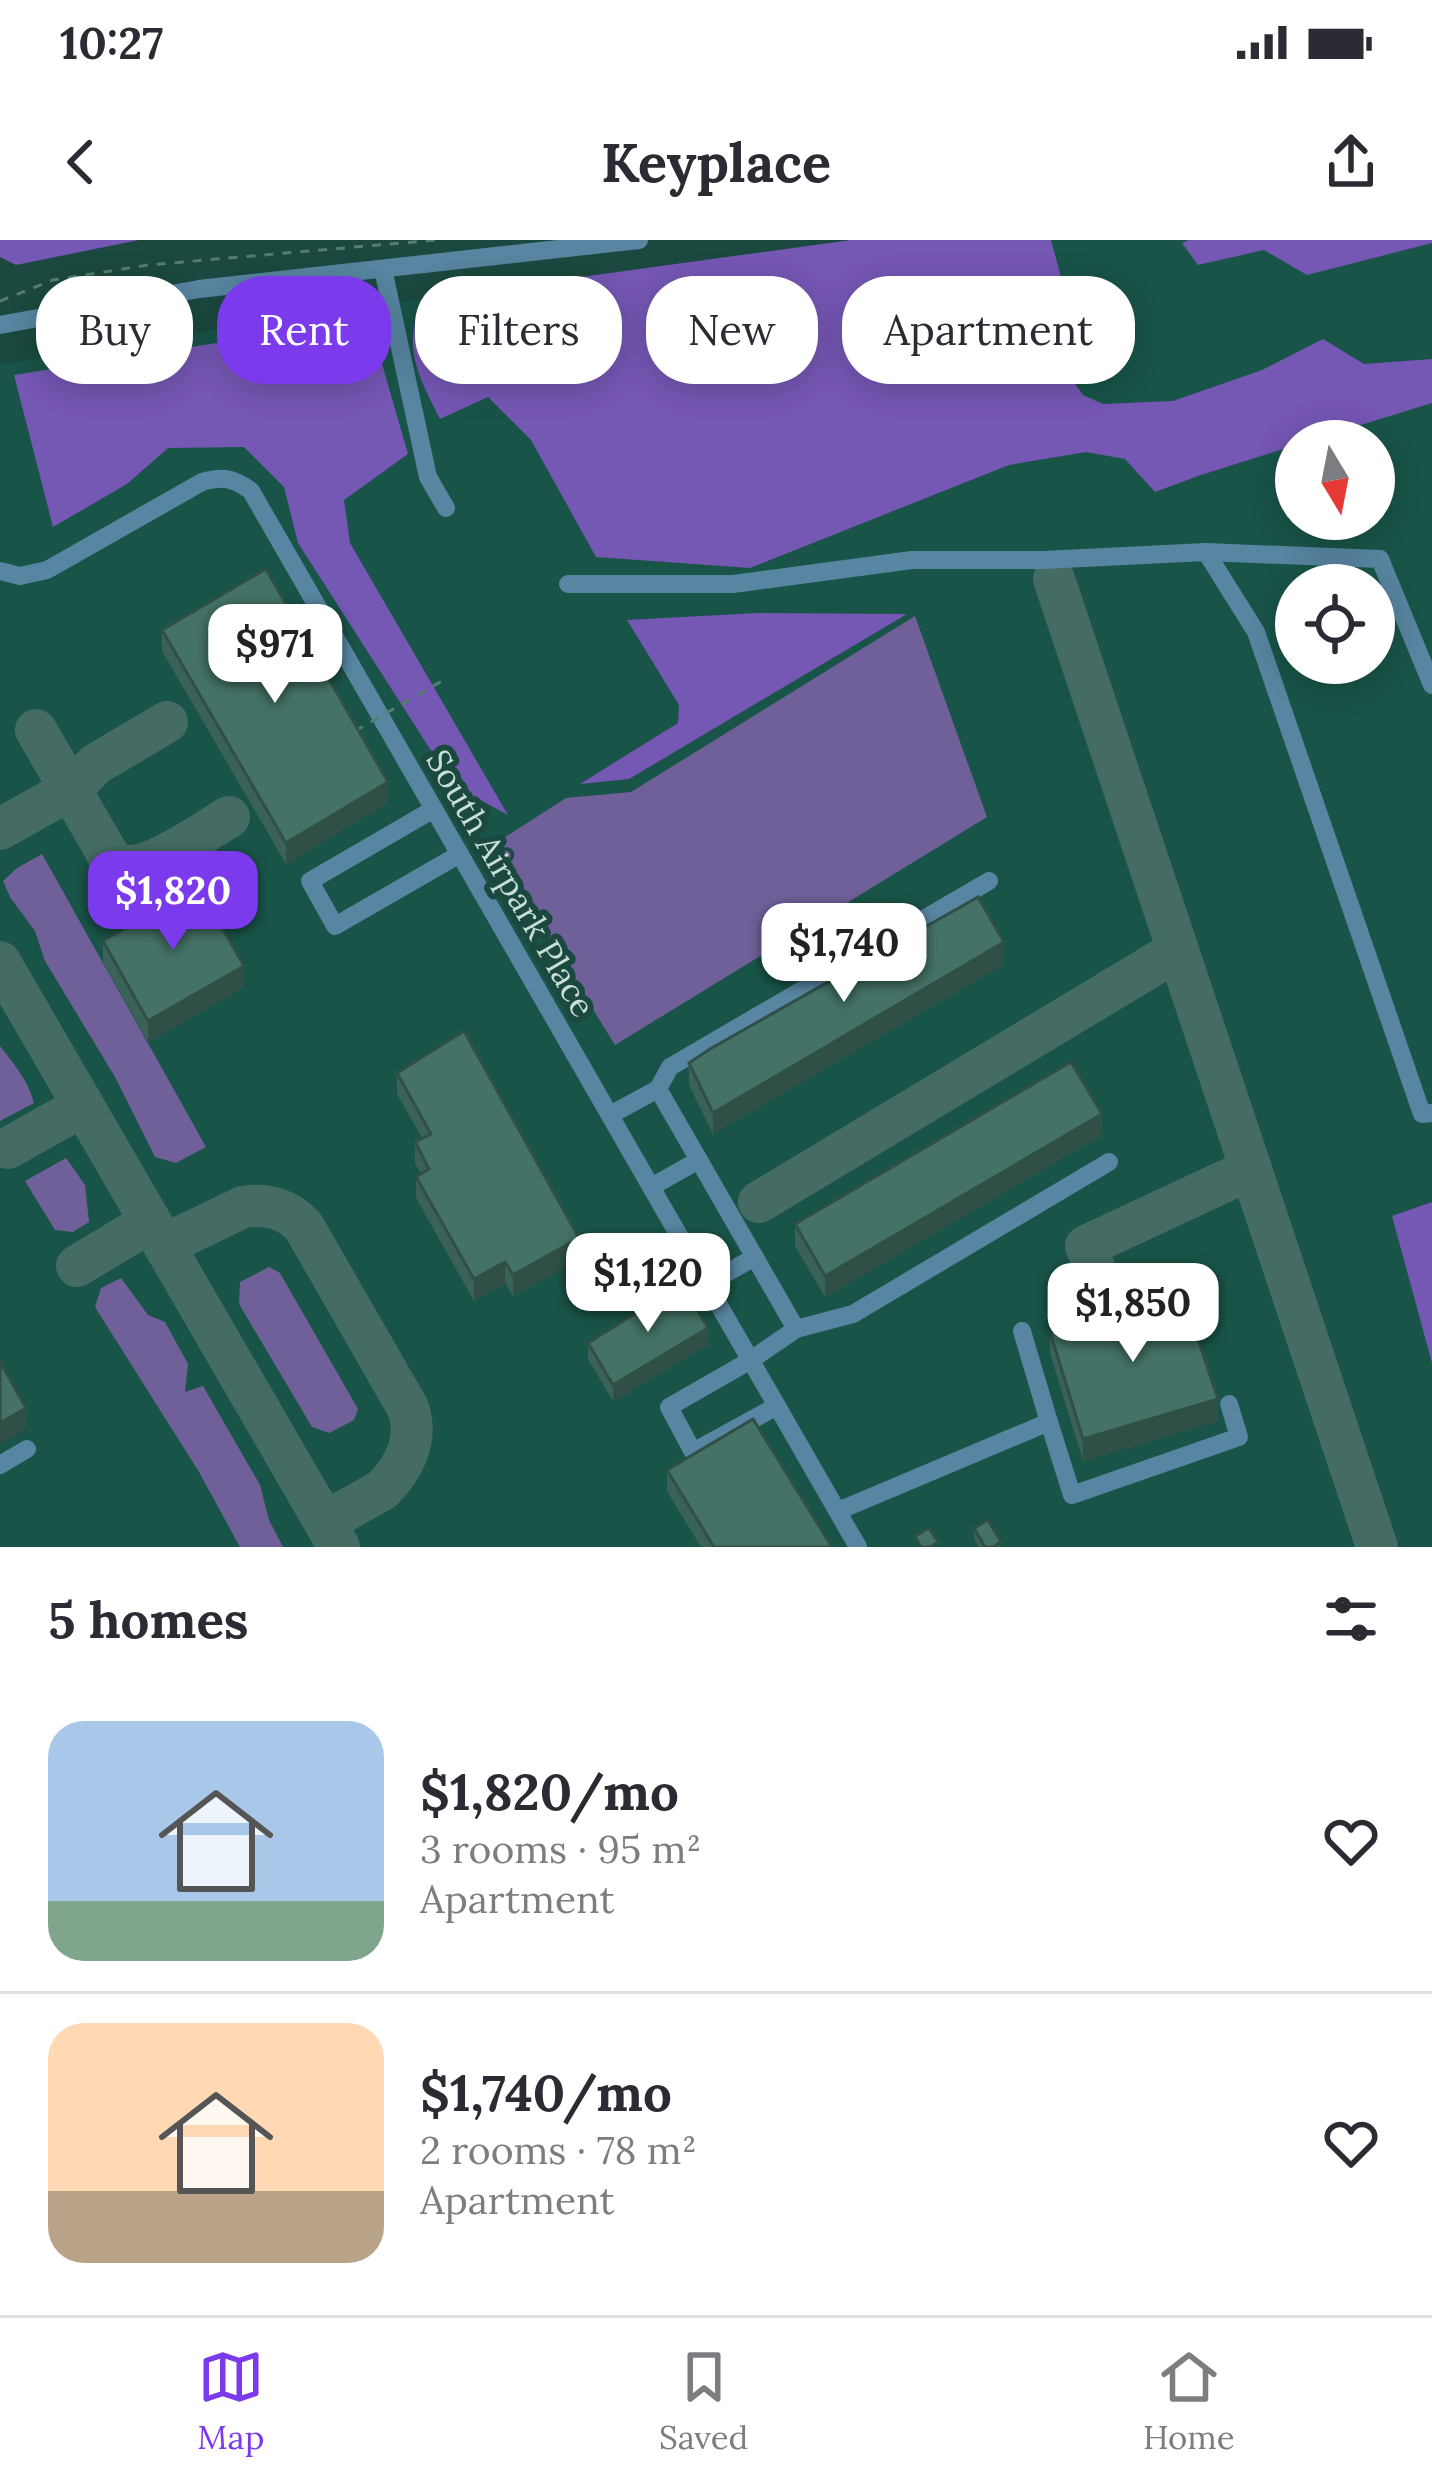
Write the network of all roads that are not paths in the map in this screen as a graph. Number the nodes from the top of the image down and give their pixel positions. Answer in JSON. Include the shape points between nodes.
{"nodes":[{"id":1,"x":639,"y":240,"type":"edge"},
{"id":2,"x":382,"y":269,"type":"junction"},
{"id":3,"x":0,"y":325,"type":"edge"},
{"id":4,"x":446,"y":508,"type":"dead end"},
{"id":5,"x":1207,"y":551,"type":"junction"},
{"id":6,"x":0,"y":571,"type":"edge"},
{"id":7,"x":568,"y":584,"type":"dead end"},
{"id":8,"x":1432,"y":686,"type":"edge"},
{"id":9,"x":434,"y":809,"type":"junction"},
{"id":10,"x":460,"y":854,"type":"junction"},
{"id":11,"x":989,"y":881,"type":"dead end"},
{"id":12,"x":658,"y":1089,"type":"junction"},
{"id":13,"x":1432,"y":1113,"type":"edge"},
{"id":14,"x":610,"y":1115,"type":"junction"},
{"id":15,"x":700,"y":1160,"type":"junction"},
{"id":16,"x":1108,"y":1162,"type":"dead end"},
{"id":17,"x":651,"y":1187,"type":"junction"},
{"id":18,"x":755,"y":1257,"type":"junction"},
{"id":19,"x":707,"y":1284,"type":"junction"},
{"id":20,"x":796,"y":1328,"type":"junction"},
{"id":21,"x":1022,"y":1331,"type":"dead end"},
{"id":22,"x":751,"y":1360,"type":"junction"},
{"id":23,"x":1228,"y":1404,"type":"dead end"},
{"id":24,"x":777,"y":1406,"type":"junction"},
{"id":25,"x":1049,"y":1422,"type":"junction"},
{"id":26,"x":27,"y":1449,"type":"dead end"},
{"id":27,"x":0,"y":1465,"type":"edge"},
{"id":28,"x":838,"y":1511,"type":"junction"},
{"id":29,"x":858,"y":1547,"type":"edge"}],
"edges":[{"from":1,"to":2,"type":"street"},
{"from":2,"to":3,"type":"street","via":[[199,289]]},
{"from":2,"to":4,"type":"street","via":[[428,477]]},
{"from":5,"to":7,"type":"street","via":[[912,560],[734,584]]},
{"from":5,"to":8,"type":"street","via":[[1380,559]]},
{"from":5,"to":13,"type":"street","via":[[1256,632],[1422,1114]]},
{"from":6,"to":9,"type":"street","name":"South Airpark Place","via":[[47,570],[202,482],[237,480],[251,491]]},
{"from":9,"to":10,"type":"street","name":"South Airpark Place"},
{"from":9,"to":10,"type":"street","via":[[310,881],[335,926]]},
{"from":10,"to":14,"type":"street","name":"South Airpark Place"},
{"from":11,"to":12,"type":"street","via":[[670,1067]]},
{"from":12,"to":14,"type":"street"},
{"from":12,"to":15,"type":"street"},
{"from":14,"to":17,"type":"street","name":"South Airpark Place"},
{"from":15,"to":17,"type":"street"},
{"from":15,"to":18,"type":"street"},
{"from":16,"to":20,"type":"street","via":[[854,1314]]},
{"from":17,"to":19,"type":"street","name":"South Airpark Place"},
{"from":18,"to":19,"type":"street"},
{"from":18,"to":20,"type":"street"},
{"from":19,"to":22,"type":"street","name":"South Airpark Place"},
{"from":20,"to":22,"type":"street"},
{"from":21,"to":25,"type":"street"},
{"from":22,"to":24,"type":"street","name":"South Airpark Place"},
{"from":22,"to":24,"type":"street","via":[[669,1408],[693,1452]]},
{"from":23,"to":25,"type":"street","via":[[1239,1437],[1072,1495]]},
{"from":24,"to":28,"type":"street","name":"South Airpark Place"},
{"from":25,"to":28,"type":"street"},
{"from":26,"to":27,"type":"street"},
{"from":28,"to":29,"type":"street","name":"South Airpark Place"}]}
